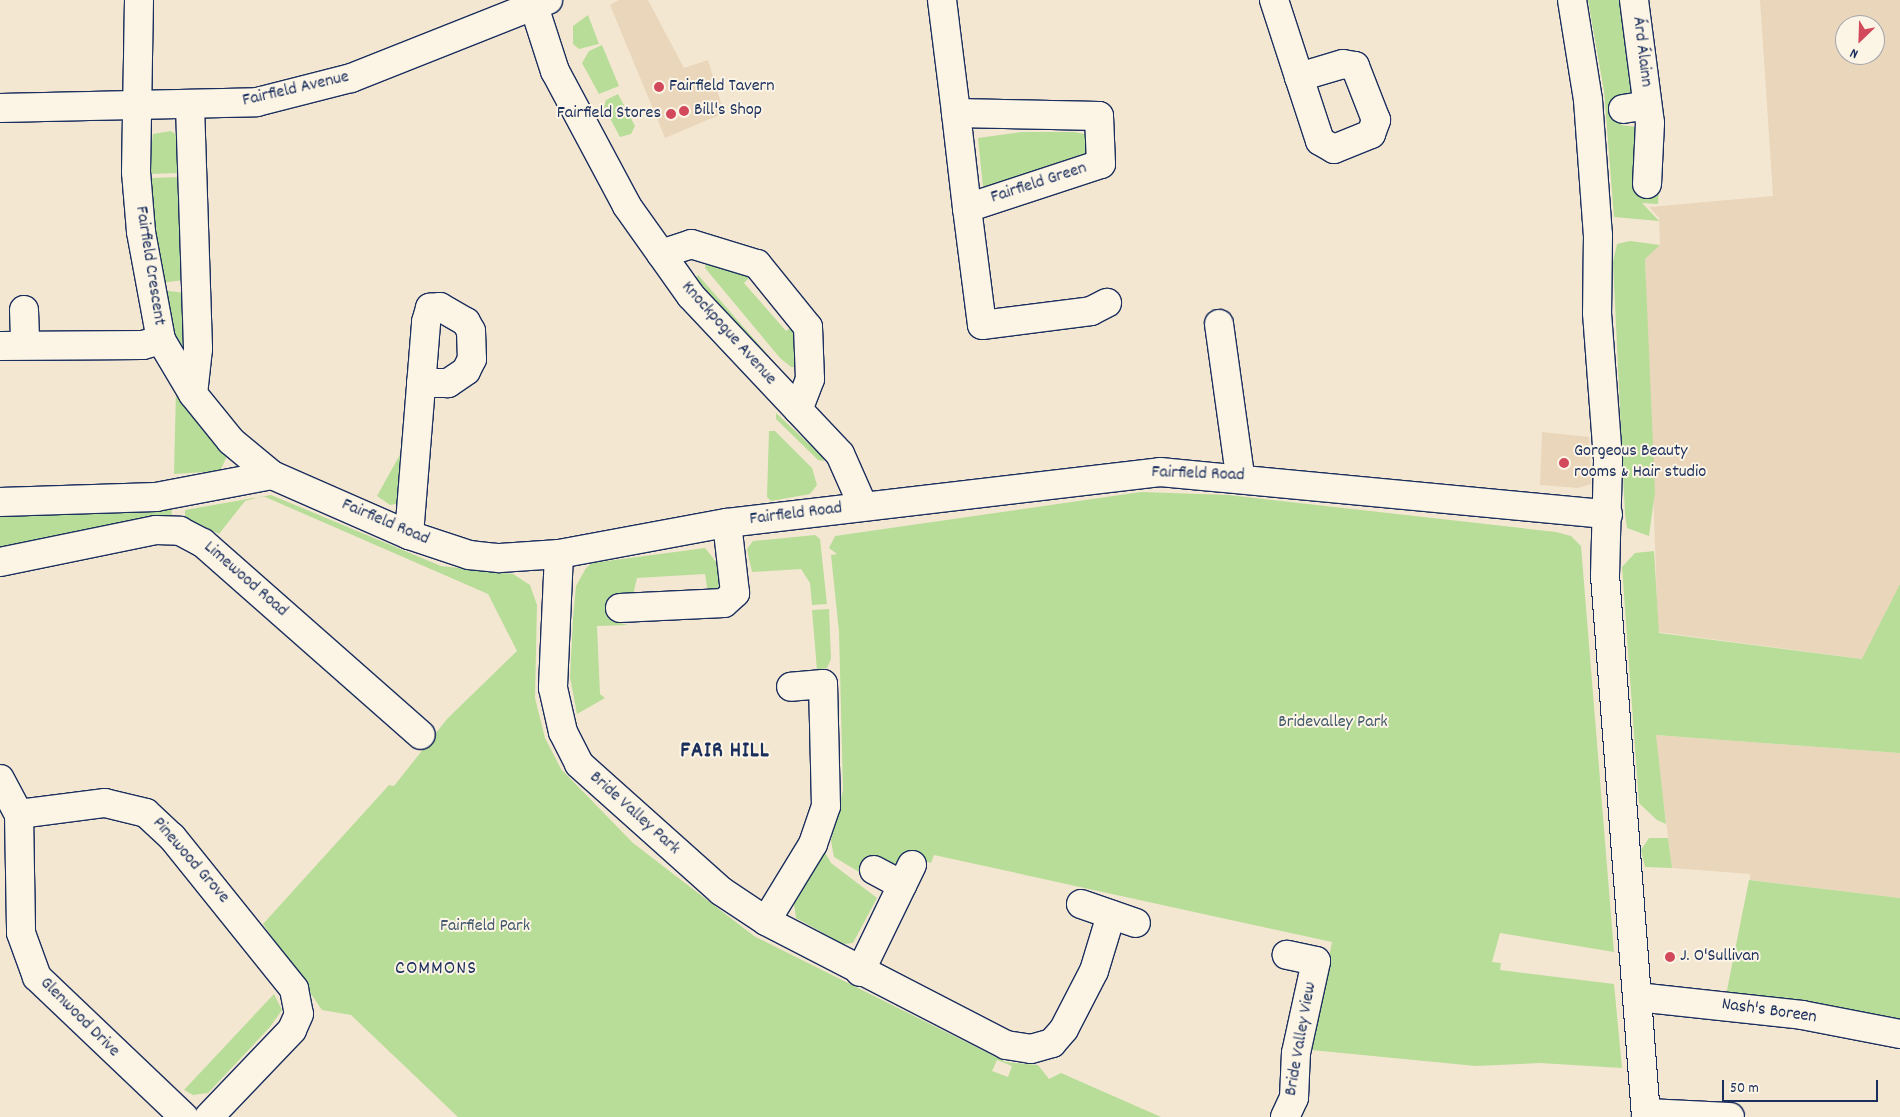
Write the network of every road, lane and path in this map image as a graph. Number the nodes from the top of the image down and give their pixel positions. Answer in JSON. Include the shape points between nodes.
{"nodes":[{"id":1,"x":139,"y":0,"type":"edge"},
{"id":2,"x":942,"y":0,"type":"edge"},
{"id":3,"x":1274,"y":0,"type":"edge"},
{"id":4,"x":1572,"y":0,"type":"edge"},
{"id":5,"x":1634,"y":0,"type":"edge"},
{"id":6,"x":538,"y":2,"type":"edge"},
{"id":7,"x":1299,"y":77,"type":"dead end"},
{"id":8,"x":137,"y":105,"type":"junction"},
{"id":9,"x":190,"y":106,"type":"junction"},
{"id":10,"x":0,"y":108,"type":"edge"},
{"id":11,"x":956,"y":113,"type":"junction"},
{"id":12,"x":1647,"y":184,"type":"dead end"},
{"id":13,"x":967,"y":208,"type":"junction"},
{"id":14,"x":661,"y":254,"type":"junction"},
{"id":15,"x":1107,"y":303,"type":"dead end"},
{"id":16,"x":24,"y":310,"type":"dead end"},
{"id":17,"x":1219,"y":324,"type":"dead end"},
{"id":18,"x":161,"y":340,"type":"junction"},
{"id":19,"x":13,"y":346,"type":"edge"},
{"id":20,"x":421,"y":383,"type":"dead end"},
{"id":21,"x":193,"y":394,"type":"junction"},
{"id":22,"x":798,"y":410,"type":"junction"},
{"id":23,"x":272,"y":475,"type":"junction"},
{"id":24,"x":1240,"y":476,"type":"junction"},
{"id":25,"x":0,"y":502,"type":"edge"},
{"id":26,"x":863,"y":506,"type":"junction"},
{"id":27,"x":1608,"y":514,"type":"junction"},
{"id":28,"x":727,"y":523,"type":"junction"},
{"id":29,"x":410,"y":535,"type":"junction"},
{"id":30,"x":559,"y":554,"type":"junction"},
{"id":31,"x":0,"y":562,"type":"edge"},
{"id":32,"x":620,"y":608,"type":"dead end"},
{"id":33,"x":790,"y":687,"type":"dead end"},
{"id":34,"x":421,"y":735,"type":"dead end"},
{"id":35,"x":0,"y":779,"type":"edge"},
{"id":36,"x":19,"y":814,"type":"junction"},
{"id":37,"x":874,"y":870,"type":"dead end"},
{"id":38,"x":1081,"y":904,"type":"dead end"},
{"id":39,"x":766,"y":921,"type":"junction"},
{"id":40,"x":1287,"y":954,"type":"dead end"},
{"id":41,"x":860,"y":972,"type":"junction"},
{"id":42,"x":1637,"y":997,"type":"junction"},
{"id":43,"x":1900,"y":1034,"type":"edge"},
{"id":44,"x":1646,"y":1115,"type":"edge"},
{"id":45,"x":184,"y":1117,"type":"edge"},
{"id":46,"x":209,"y":1117,"type":"edge"},
{"id":47,"x":1285,"y":1117,"type":"edge"},
{"id":48,"x":1730,"y":1117,"type":"edge"}],
"edges":[{"from":1,"to":8,"type":"street","name":"Fairfield Crescent"},
{"from":2,"to":11,"type":"street","name":"Fairfield Green"},
{"from":3,"to":7,"type":"street"},
{"from":4,"to":27,"type":"street","via":[[1590,120]]},
{"from":5,"to":12,"type":"street","name":"Árd Álainn","via":[[1635,107]]},
{"from":6,"to":9,"type":"street","name":"Fairfield Avenue","via":[[351,78],[257,102]]},
{"from":6,"to":14,"type":"street","name":"Knockpogue Avenue","via":[[555,71],[627,206]]},
{"from":8,"to":9,"type":"street","name":"Fairfield Avenue"},
{"from":8,"to":10,"type":"street","name":"Fairfield Avenue"},
{"from":8,"to":18,"type":"street","name":"Fairfield Crescent","via":[[141,232]]},
{"from":9,"to":21,"type":"street","via":[[198,349]]},
{"from":11,"to":13,"type":"street","name":"Fairfield Green"},
{"from":11,"to":13,"type":"street","name":"Fairfield Green","via":[[1099,116],[1101,164]]},
{"from":13,"to":15,"type":"street","name":"Fairfield Green","via":[[982,325],[1091,311]]},
{"from":14,"to":22,"type":"street","name":"Knockpogue Avenue","via":[[691,296]]},
{"from":14,"to":22,"type":"street","via":[[691,244],[757,264],[808,327],[810,379]]},
{"from":16,"to":19,"type":"street"},
{"from":17,"to":24,"type":"street"},
{"from":18,"to":19,"type":"street","via":[[143,345]]},
{"from":18,"to":21,"type":"street","name":"Fairfield Crescent"},
{"from":20,"to":29,"type":"street"},
{"from":21,"to":23,"type":"street","name":"Fairfield Crescent","via":[[233,444]]},
{"from":22,"to":26,"type":"street","name":"Knockpogue Avenue","via":[[840,454]]},
{"from":23,"to":25,"type":"street","via":[[156,497]]},
{"from":23,"to":29,"type":"street","name":"Fairfield Road"},
{"from":24,"to":26,"type":"street","name":"Fairfield Road","via":[[1125,473]]},
{"from":24,"to":27,"type":"street","name":"Fairfield Road"},
{"from":26,"to":28,"type":"street","name":"Fairfield Road"},
{"from":27,"to":42,"type":"street","via":[[1605,575]]},
{"from":28,"to":30,"type":"street","name":"Fairfield Road"},
{"from":28,"to":32,"type":"street","via":[[735,592],[724,603]]},
{"from":29,"to":30,"type":"street","name":"Fairfield Road","via":[[482,558]]},
{"from":30,"to":39,"type":"street","name":"Bride Valley Park","via":[[553,688],[563,732],[580,764],[721,891]]},
{"from":31,"to":34,"type":"street","name":"Limewood Road","via":[[156,530],[180,531],[208,547]]},
{"from":33,"to":39,"type":"street","via":[[823,684],[826,806],[813,844]]},
{"from":35,"to":36,"type":"street","name":"Glenwood Drive"},
{"from":36,"to":45,"type":"street","name":"Glenwood Drive","via":[[21,932],[37,978]]},
{"from":36,"to":46,"type":"street","name":"Pinewood Grove","via":[[104,803],[146,813],[172,837],[294,989],[300,1014],[292,1030]]},
{"from":37,"to":41,"type":"street","via":[[907,875]]},
{"from":38,"to":41,"type":"street","name":"Bride Valley Park","via":[[1123,919],[1064,1029],[1052,1043],[1031,1049],[1006,1044]]},
{"from":39,"to":41,"type":"street","name":"Bride Valley Park"},
{"from":40,"to":47,"type":"street","name":"Bride Valley View","via":[[1316,961],[1296,1053],[1294,1098]]},
{"from":42,"to":43,"type":"street","name":"Nash's Boreen","via":[[1802,1015]]},
{"from":42,"to":44,"type":"street"},
{"from":44,"to":48,"type":"street"}]}
